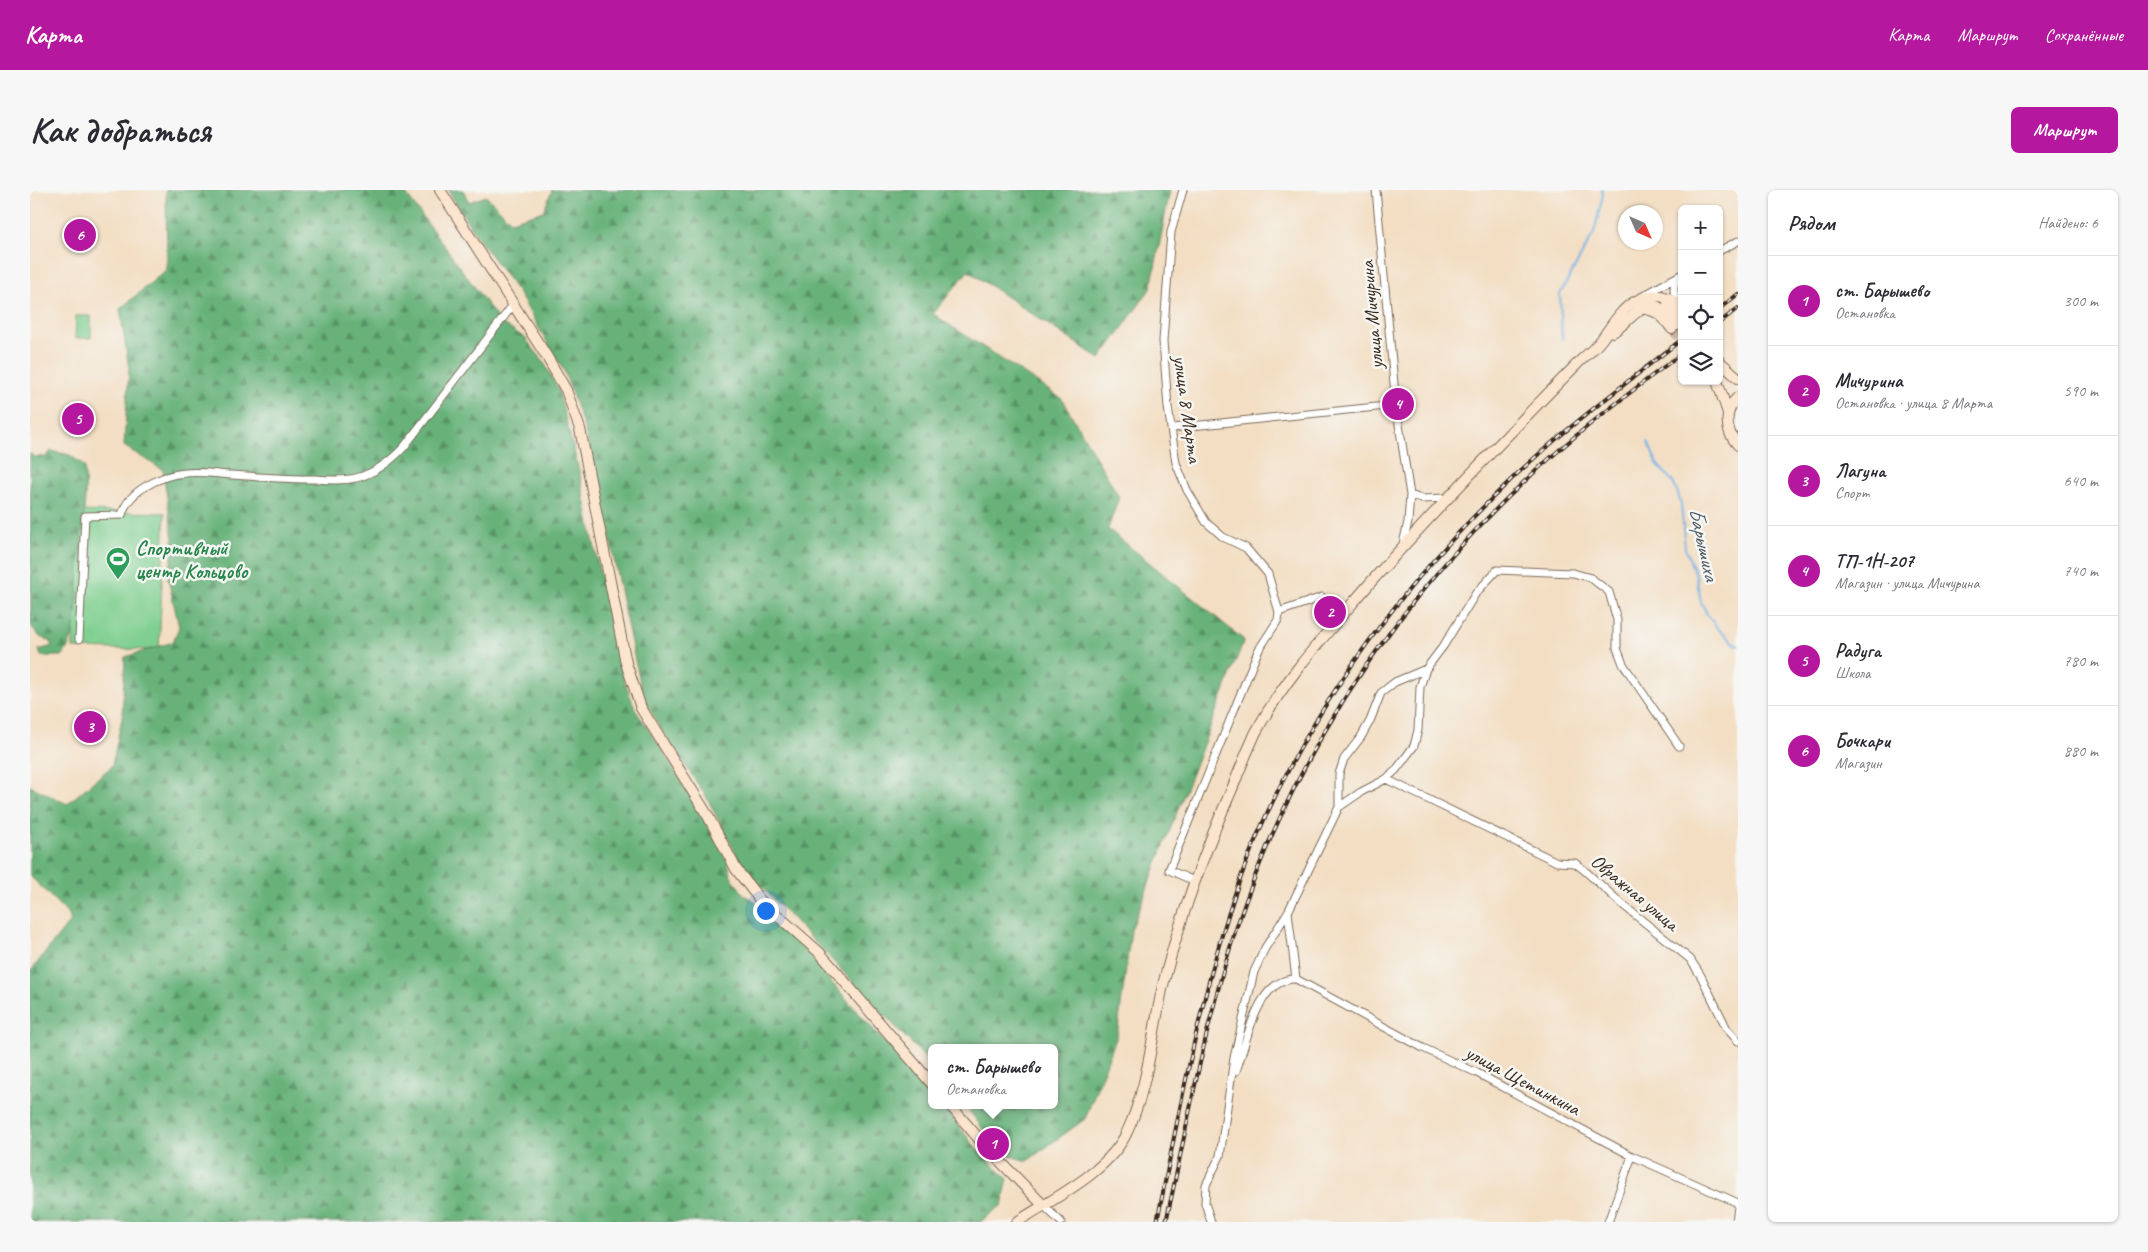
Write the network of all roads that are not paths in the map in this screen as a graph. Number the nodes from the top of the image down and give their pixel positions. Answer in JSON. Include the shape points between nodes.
{"nodes":[{"id":1,"x":440,"y":190,"type":"edge"},
{"id":2,"x":1183,"y":190,"type":"edge"},
{"id":3,"x":1376,"y":190,"type":"edge"},
{"id":4,"x":1738,"y":241,"type":"edge"},
{"id":5,"x":1721,"y":250,"type":"edge"},
{"id":6,"x":1678,"y":276,"type":"edge"},
{"id":7,"x":1678,"y":278,"type":"edge"},
{"id":8,"x":1638,"y":300,"type":"junction"},
{"id":9,"x":1678,"y":300,"type":"edge"},
{"id":10,"x":1678,"y":303,"type":"edge"},
{"id":11,"x":513,"y":305,"type":"junction"},
{"id":12,"x":1677,"y":324,"type":"edge"},
{"id":13,"x":1608,"y":333,"type":"junction"},
{"id":14,"x":1723,"y":359,"type":"edge"},
{"id":15,"x":1723,"y":365,"type":"edge"},
{"id":16,"x":1736,"y":376,"type":"edge"},
{"id":17,"x":1718,"y":385,"type":"edge"},
{"id":18,"x":1738,"y":397,"type":"edge"},
{"id":19,"x":1396,"y":405,"type":"junction"},
{"id":20,"x":1728,"y":413,"type":"junction"},
{"id":21,"x":1172,"y":428,"type":"junction"},
{"id":22,"x":1738,"y":445,"type":"edge"},
{"id":23,"x":1410,"y":495,"type":"junction"},
{"id":24,"x":1447,"y":498,"type":"junction"},
{"id":25,"x":1403,"y":547,"type":"junction"},
{"id":26,"x":1322,"y":598,"type":"dead end"},
{"id":27,"x":1279,"y":612,"type":"junction"},
{"id":28,"x":79,"y":639,"type":"dead end"},
{"id":29,"x":1426,"y":669,"type":"junction"},
{"id":30,"x":1679,"y":746,"type":"dead end"},
{"id":31,"x":1386,"y":779,"type":"junction"},
{"id":32,"x":1340,"y":807,"type":"junction"},
{"id":33,"x":1194,"y":880,"type":"junction"},
{"id":34,"x":1288,"y":912,"type":"junction"},
{"id":35,"x":1296,"y":979,"type":"junction"},
{"id":36,"x":1738,"y":1042,"type":"edge"},
{"id":37,"x":1233,"y":1078,"type":"junction"},
{"id":38,"x":928,"y":1079,"type":"edge"},
{"id":39,"x":953,"y":1109,"type":"edge"},
{"id":40,"x":1632,"y":1156,"type":"junction"},
{"id":41,"x":1738,"y":1204,"type":"edge"},
{"id":42,"x":1042,"y":1205,"type":"junction"},
{"id":43,"x":1738,"y":1208,"type":"edge"},
{"id":44,"x":1017,"y":1222,"type":"edge"},
{"id":45,"x":1061,"y":1222,"type":"edge"},
{"id":46,"x":1211,"y":1222,"type":"edge"},
{"id":47,"x":1608,"y":1222,"type":"edge"},
{"id":48,"x":1736,"y":1222,"type":"edge"}],
"edges":[{"from":1,"to":11,"type":"main road"},
{"from":2,"to":21,"type":"street","name":"улица 8 Марта","via":[[1171,232],[1163,341]]},
{"from":3,"to":19,"type":"street","name":"улица Мичурина"},
{"from":4,"to":5,"type":"street"},
{"from":6,"to":8,"type":"street"},
{"from":7,"to":9,"type":"street","via":[[1674,291]]},
{"from":8,"to":10,"type":"main road","via":[[1654,294]]},
{"from":8,"to":13,"type":"main road","via":[[1626,308]]},
{"from":11,"to":28,"type":"street","via":[[404,447],[391,461],[375,470],[356,478],[332,480],[185,472],[161,479],[136,492],[122,515],[85,516]]},
{"from":11,"to":38,"type":"main road","via":[[566,390],[580,429],[626,663],[641,708],[708,816],[736,869],[760,900],[820,953]]},
{"from":12,"to":13,"type":"main road","via":[[1646,310]]},
{"from":12,"to":13,"type":"main road","via":[[1669,305],[1643,302],[1629,311]]},
{"from":13,"to":24,"type":"main road"},
{"from":14,"to":16,"type":"main road"},
{"from":15,"to":16,"type":"main road"},
{"from":17,"to":20,"type":"main road"},
{"from":18,"to":20,"type":"main road"},
{"from":19,"to":21,"type":"street"},
{"from":19,"to":23,"type":"street","name":"улица Мичурина"},
{"from":20,"to":22,"type":"main road","via":[[1728,429]]},
{"from":21,"to":27,"type":"street","name":"улица 8 Марта","via":[[1176,463],[1187,490],[1206,522],[1223,537],[1246,548],[1268,574]]},
{"from":23,"to":24,"type":"street","via":[[1422,500]]},
{"from":23,"to":25,"type":"street","name":"улица Мичурина"},
{"from":24,"to":25,"type":"main road"},
{"from":25,"to":33,"type":"main road","via":[[1301,666],[1274,703],[1256,734]]},
{"from":26,"to":27,"type":"street"},
{"from":27,"to":33,"type":"street","via":[[1278,620],[1258,651],[1169,870]]},
{"from":29,"to":30,"type":"street","via":[[1476,594],[1497,570],[1573,573],[1591,578],[1609,592],[1614,604],[1617,648],[1623,664]]},
{"from":29,"to":31,"type":"street","via":[[1420,687],[1414,746]]},
{"from":29,"to":32,"type":"street","via":[[1395,682],[1381,693],[1361,736],[1344,759],[1339,774]]},
{"from":31,"to":32,"type":"street"},
{"from":31,"to":36,"type":"street","name":"Овражная улица","via":[[1557,862],[1574,863],[1584,870],[1690,959],[1727,1030]]},
{"from":32,"to":34,"type":"street"},
{"from":33,"to":42,"type":"main road","via":[[1164,984],[1145,1079],[1127,1134],[1097,1168]]},
{"from":34,"to":35,"type":"street"},
{"from":34,"to":37,"type":"street","via":[[1254,972],[1234,1058]]},
{"from":35,"to":37,"type":"street","via":[[1287,978],[1279,984],[1254,1011]]},
{"from":35,"to":40,"type":"street","name":"улица Щетинкина"},
{"from":37,"to":46,"type":"street","via":[[1220,1156],[1206,1185],[1205,1203]]},
{"from":39,"to":42,"type":"main road"},
{"from":40,"to":41,"type":"street","name":"улица Щетинкина"},
{"from":40,"to":47,"type":"street"},
{"from":42,"to":44,"type":"main road"},
{"from":42,"to":45,"type":"street"},
{"from":43,"to":48,"type":"street"}]}
